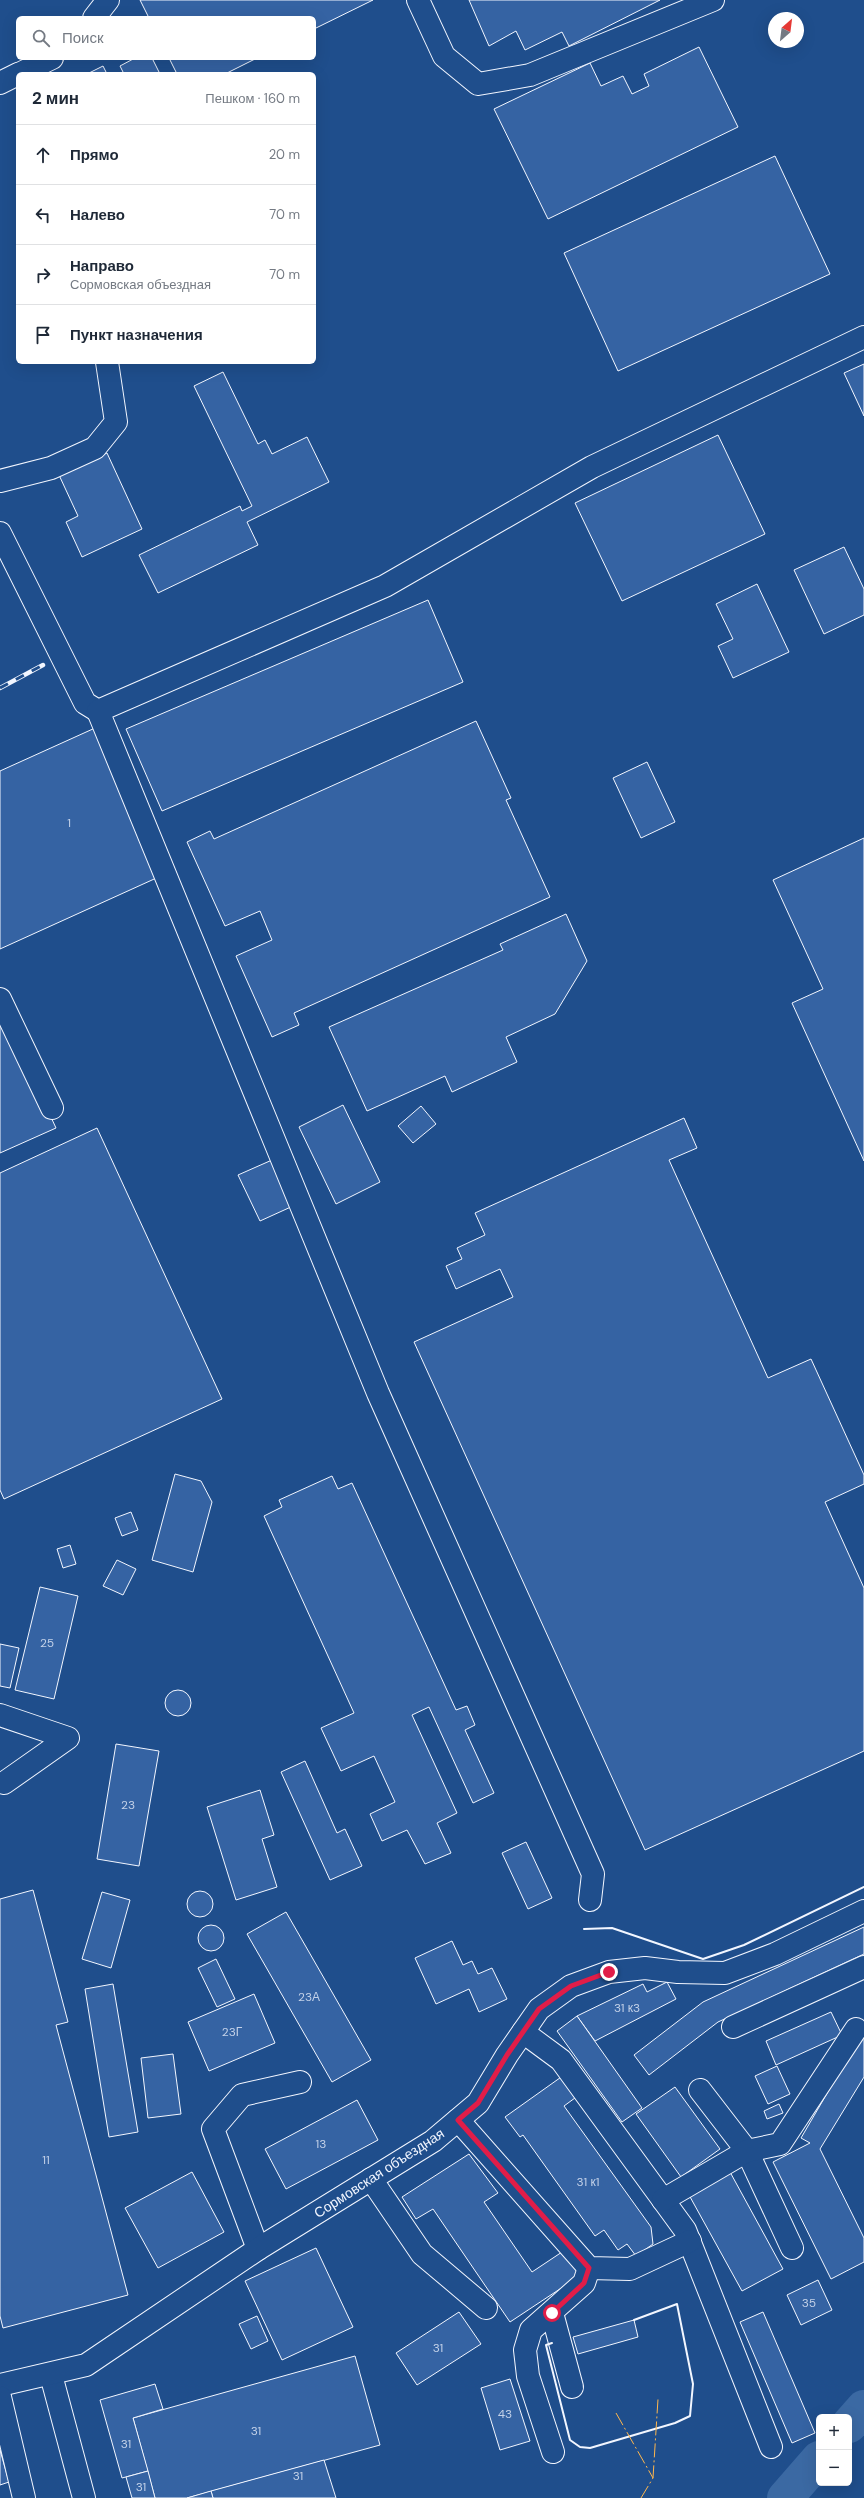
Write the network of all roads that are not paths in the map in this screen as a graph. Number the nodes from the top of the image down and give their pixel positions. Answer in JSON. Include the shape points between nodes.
{"nodes":[{"id":1,"x":108,"y":0,"type":"edge"},
{"id":2,"x":418,"y":0,"type":"edge"},
{"id":3,"x":713,"y":0,"type":"edge"},
{"id":4,"x":96,"y":16,"type":"edge"},
{"id":5,"x":43,"y":66,"type":"edge"},
{"id":6,"x":24,"y":72,"type":"edge"},
{"id":7,"x":16,"y":75,"type":"edge"},
{"id":8,"x":0,"y":83,"type":"edge"},
{"id":9,"x":864,"y":337,"type":"edge"},
{"id":10,"x":107,"y":364,"type":"edge"},
{"id":11,"x":0,"y":481,"type":"edge"},
{"id":12,"x":0,"y":533,"type":"edge"},
{"id":13,"x":98,"y":711,"type":"junction"},
{"id":14,"x":0,"y":999,"type":"edge"},
{"id":15,"x":52,"y":1108,"type":"dead end"},
{"id":16,"x":0,"y":1715,"type":"edge"},
{"id":17,"x":4,"y":1783,"type":"dead end"},
{"id":18,"x":590,"y":1900,"type":"dead end"},
{"id":19,"x":864,"y":1911,"type":"edge"},
{"id":20,"x":864,"y":1967,"type":"edge"},
{"id":21,"x":733,"y":2027,"type":"dead end"},
{"id":22,"x":856,"y":2029,"type":"dead end"},
{"id":23,"x":523,"y":2032,"type":"junction"},
{"id":24,"x":300,"y":2082,"type":"dead end"},
{"id":25,"x":700,"y":2090,"type":"dead end"},
{"id":26,"x":458,"y":2120,"type":"junction"},
{"id":27,"x":747,"y":2151,"type":"junction"},
{"id":28,"x":371,"y":2179,"type":"junction"},
{"id":29,"x":664,"y":2200,"type":"junction"},
{"id":30,"x":690,"y":2241,"type":"junction"},
{"id":31,"x":792,"y":2248,"type":"dead end"},
{"id":32,"x":258,"y":2249,"type":"junction"},
{"id":33,"x":589,"y":2268,"type":"junction"},
{"id":34,"x":486,"y":2308,"type":"dead end"},
{"id":35,"x":552,"y":2313,"type":"junction"},
{"id":36,"x":51,"y":2375,"type":"junction"},
{"id":37,"x":0,"y":2385,"type":"edge"},
{"id":38,"x":572,"y":2387,"type":"dead end"},
{"id":39,"x":0,"y":2397,"type":"edge"},
{"id":40,"x":771,"y":2447,"type":"dead end"},
{"id":41,"x":553,"y":2452,"type":"dead end"},
{"id":42,"x":24,"y":2498,"type":"edge"},
{"id":43,"x":84,"y":2498,"type":"edge"}],
"edges":[{"from":1,"to":4,"type":"street"},
{"from":2,"to":3,"type":"street","via":[[444,56],[478,84],[530,75]]},
{"from":5,"to":6,"type":"street"},
{"from":7,"to":8,"type":"street"},
{"from":9,"to":13,"type":"street","via":[[592,467],[385,586]]},
{"from":10,"to":11,"type":"street","via":[[116,422],[95,448],[51,468]]},
{"from":12,"to":13,"type":"street","via":[[85,703]]},
{"from":13,"to":18,"type":"street","via":[[378,1393],[593,1874]]},
{"from":14,"to":15,"type":"street"},
{"from":16,"to":17,"type":"street","via":[[68,1738]]},
{"from":19,"to":23,"type":"street","name":"Сормовская объездная","via":[[775,1954],[725,1973],[645,1968],[609,1972],[571,1986],[539,2009]]},
{"from":20,"to":21,"type":"street"},
{"from":22,"to":27,"type":"street","via":[[780,2144]]},
{"from":23,"to":26,"type":"street","name":"Сормовская объездная","via":[[478,2103]]},
{"from":23,"to":29,"type":"street","via":[[561,2060]]},
{"from":24,"to":32,"type":"street","via":[[242,2095],[213,2129]]},
{"from":25,"to":27,"type":"street"},
{"from":26,"to":28,"type":"street","name":"Сормовская объездная","via":[[433,2141]]},
{"from":26,"to":33,"type":"street"},
{"from":27,"to":29,"type":"street"},
{"from":27,"to":31,"type":"street"},
{"from":28,"to":32,"type":"street","name":"Сормовская объездная"},
{"from":28,"to":34,"type":"street","via":[[422,2254]]},
{"from":29,"to":30,"type":"street"},
{"from":30,"to":33,"type":"street","via":[[630,2269]]},
{"from":30,"to":40,"type":"street"},
{"from":32,"to":36,"type":"street","name":"Сормовская объездная","via":[[86,2365]]},
{"from":33,"to":35,"type":"street","via":[[584,2283]]},
{"from":35,"to":38,"type":"street"},
{"from":35,"to":41,"type":"street","via":[[531,2330],[525,2350],[528,2376]]},
{"from":36,"to":37,"type":"street","name":"Сормовская объездная"},
{"from":36,"to":43,"type":"street"},
{"from":39,"to":42,"type":"street"}]}
